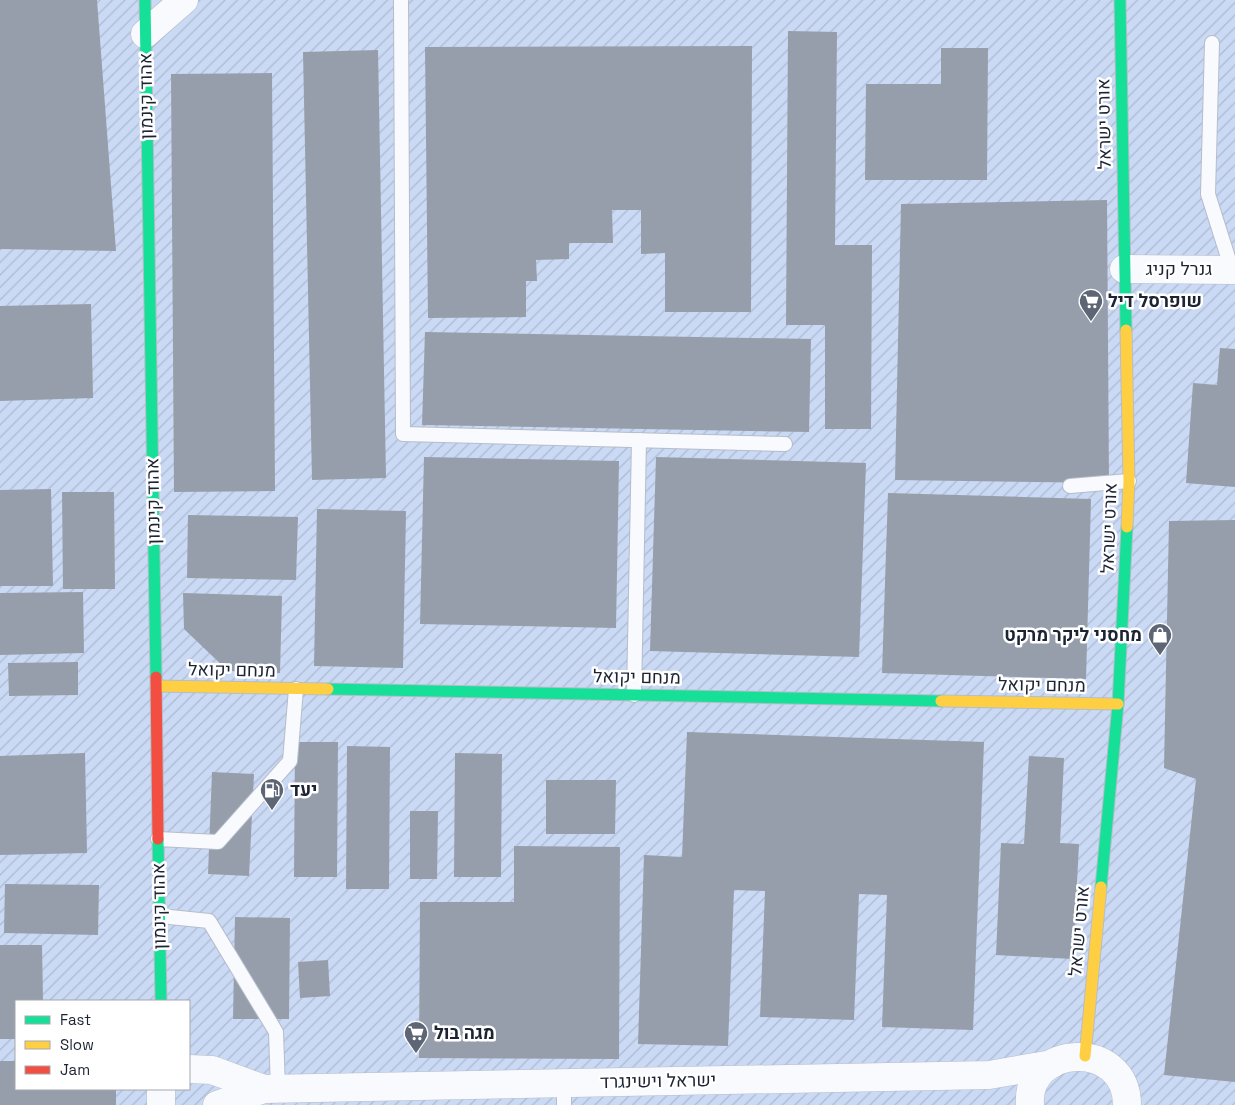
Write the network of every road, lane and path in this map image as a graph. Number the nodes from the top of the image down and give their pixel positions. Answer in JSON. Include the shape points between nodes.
{"nodes":[{"id":1,"x":145,"y":0,"type":"edge"},
{"id":2,"x":184,"y":0,"type":"edge"},
{"id":3,"x":401,"y":0,"type":"edge"},
{"id":4,"x":1120,"y":0,"type":"edge"},
{"id":5,"x":145,"y":34,"type":"junction"},
{"id":6,"x":1212,"y":43,"type":"dead end"},
{"id":7,"x":1124,"y":269,"type":"junction"},
{"id":8,"x":1233,"y":270,"type":"edge"},
{"id":9,"x":639,"y":440,"type":"junction"},
{"id":10,"x":785,"y":444,"type":"dead end"},
{"id":11,"x":1129,"y":482,"type":"junction"},
{"id":12,"x":1070,"y":486,"type":"dead end"},
{"id":13,"x":156,"y":686,"type":"junction"},
{"id":14,"x":296,"y":689,"type":"junction"},
{"id":15,"x":634,"y":695,"type":"junction"},
{"id":16,"x":1118,"y":704,"type":"junction"},
{"id":17,"x":158,"y":839,"type":"junction"},
{"id":18,"x":160,"y":916,"type":"junction"},
{"id":19,"x":161,"y":1000,"type":"edge"},
{"id":20,"x":1086,"y":1056,"type":"junction"},
{"id":21,"x":1052,"y":1064,"type":"junction"},
{"id":22,"x":190,"y":1069,"type":"edge"},
{"id":23,"x":271,"y":1089,"type":"junction"},
{"id":24,"x":162,"y":1090,"type":"edge"},
{"id":25,"x":564,"y":1094,"type":"edge"},
{"id":26,"x":161,"y":1105,"type":"edge"},
{"id":27,"x":217,"y":1105,"type":"edge"},
{"id":28,"x":1030,"y":1105,"type":"edge"},
{"id":29,"x":1127,"y":1105,"type":"edge"}],
"edges":[{"from":1,"to":5,"type":"street","name":"אהוד קינמון"},
{"from":2,"to":5,"type":"street"},
{"from":3,"to":9,"type":"lane","via":[[403,434]]},
{"from":4,"to":7,"type":"street","name":"אורט ישראל"},
{"from":5,"to":13,"type":"street","name":"אהוד קינמון"},
{"from":6,"to":8,"type":"lane","via":[[1208,194]]},
{"from":7,"to":8,"type":"street","name":"גנרל קניג"},
{"from":7,"to":11,"type":"street","name":"אורט ישראל"},
{"from":9,"to":10,"type":"lane"},
{"from":9,"to":15,"type":"lane"},
{"from":11,"to":12,"type":"lane"},
{"from":11,"to":16,"type":"street","name":"אורט ישראל"},
{"from":13,"to":14,"type":"street","name":"מנחם יקואל"},
{"from":13,"to":17,"type":"street","name":"אהוד קינמון"},
{"from":14,"to":15,"type":"street","name":"מנחם יקואל"},
{"from":14,"to":17,"type":"lane","via":[[290,761],[218,842]]},
{"from":15,"to":16,"type":"street","name":"מנחם יקואל"},
{"from":16,"to":20,"type":"street","name":"אורט ישראל"},
{"from":17,"to":18,"type":"street","name":"אהוד קינמון"},
{"from":18,"to":19,"type":"street","name":"אהוד קינמון"},
{"from":18,"to":23,"type":"lane","via":[[209,921],[276,1032]]},
{"from":20,"to":21,"type":"street","name":"ישראל וישינגרד","via":[[1068,1057]]},
{"from":20,"to":29,"type":"street","via":[[1100,1060],[1113,1070],[1122,1082]]},
{"from":21,"to":25,"type":"street","name":"ישראל וישינגרד","via":[[989,1075]]},
{"from":21,"to":28,"type":"street","via":[[1033,1086]]},
{"from":22,"to":23,"type":"street","name":"ישראל וישינגרד","via":[[212,1070]]},
{"from":23,"to":25,"type":"street","name":"ישראל וישינגרד"},
{"from":23,"to":27,"type":"street","name":"ישראל וישינגרד"},
{"from":24,"to":26,"type":"street"}]}
